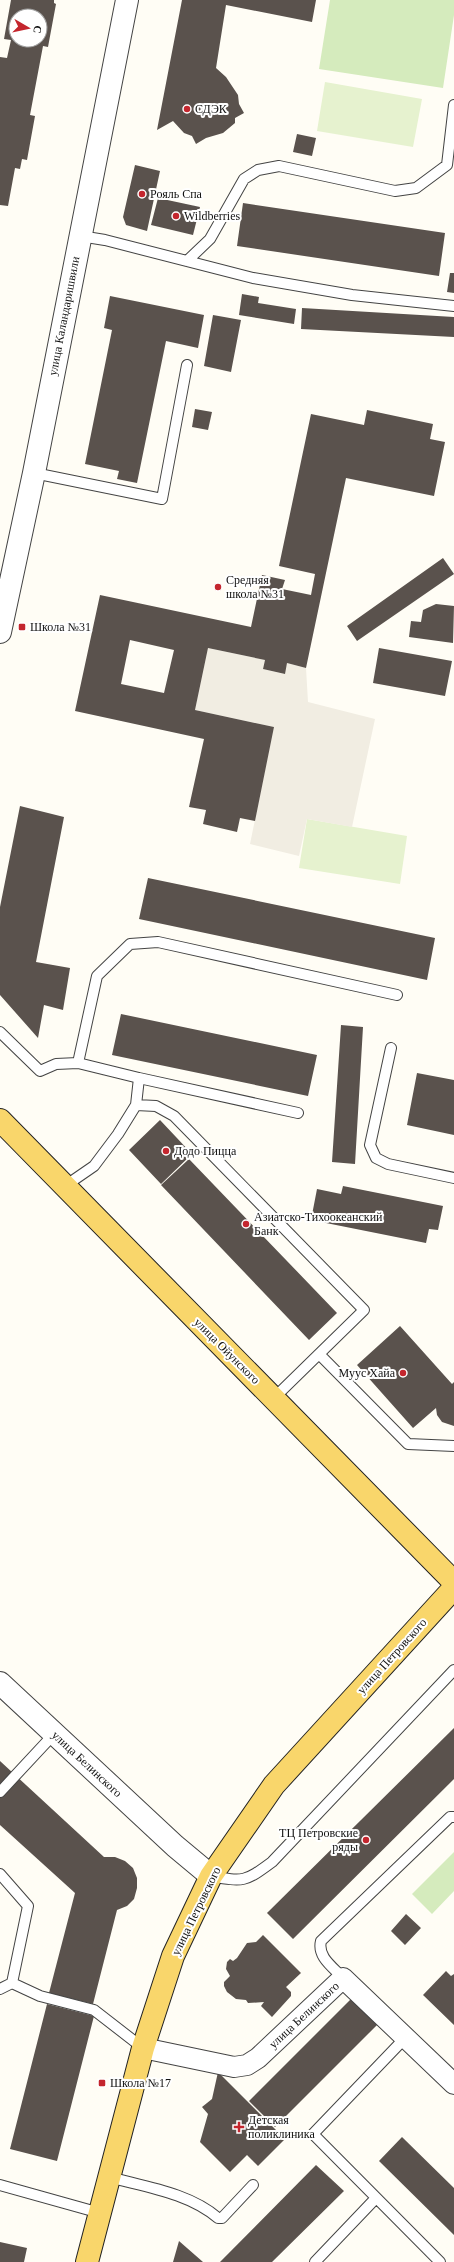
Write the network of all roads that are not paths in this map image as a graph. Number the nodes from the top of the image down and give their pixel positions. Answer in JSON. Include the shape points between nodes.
{"nodes":[{"id":1,"x":127,"y":0,"type":"edge"},
{"id":2,"x":454,"y":105,"type":"edge"},
{"id":3,"x":453,"y":116,"type":"edge"},
{"id":4,"x":450,"y":165,"type":"edge"},
{"id":5,"x":80,"y":236,"type":"junction"},
{"id":6,"x":187,"y":261,"type":"junction"},
{"id":7,"x":454,"y":306,"type":"edge"},
{"id":8,"x":186,"y":365,"type":"dead end"},
{"id":9,"x":34,"y":473,"type":"junction"},
{"id":10,"x":0,"y":632,"type":"edge"},
{"id":11,"x":397,"y":995,"type":"dead end"},
{"id":12,"x":0,"y":1032,"type":"edge"},
{"id":13,"x":391,"y":1048,"type":"dead end"},
{"id":14,"x":78,"y":1063,"type":"junction"},
{"id":15,"x":139,"y":1078,"type":"junction"},
{"id":16,"x":136,"y":1105,"type":"junction"},
{"id":17,"x":298,"y":1113,"type":"dead end"},
{"id":18,"x":0,"y":1120,"type":"edge"},
{"id":19,"x":454,"y":1178,"type":"edge"},
{"id":20,"x":65,"y":1186,"type":"junction"},
{"id":21,"x":319,"y":1354,"type":"junction"},
{"id":22,"x":274,"y":1398,"type":"junction"},
{"id":23,"x":454,"y":1446,"type":"edge"},
{"id":24,"x":454,"y":1582,"type":"edge"},
{"id":25,"x":454,"y":1588,"type":"edge"},
{"id":26,"x":454,"y":1670,"type":"edge"},
{"id":27,"x":0,"y":1683,"type":"edge"},
{"id":28,"x":54,"y":1734,"type":"junction"},
{"id":29,"x":0,"y":1792,"type":"edge"},
{"id":30,"x":454,"y":1817,"type":"edge"},
{"id":31,"x":0,"y":1874,"type":"edge"},
{"id":32,"x":211,"y":1876,"type":"junction"},
{"id":33,"x":344,"y":1978,"type":"junction"},
{"id":34,"x":12,"y":1983,"type":"junction"},
{"id":35,"x":0,"y":1989,"type":"edge"},
{"id":36,"x":406,"y":2037,"type":"junction"},
{"id":37,"x":143,"y":2048,"type":"junction"},
{"id":38,"x":454,"y":2084,"type":"edge"},
{"id":39,"x":109,"y":2177,"type":"junction"},
{"id":40,"x":0,"y":2185,"type":"edge"},
{"id":41,"x":253,"y":2185,"type":"dead end"},
{"id":42,"x":376,"y":2198,"type":"junction"},
{"id":43,"x":100,"y":2213,"type":"junction"},
{"id":44,"x":87,"y":2262,"type":"edge"},
{"id":45,"x":315,"y":2262,"type":"edge"},
{"id":46,"x":440,"y":2262,"type":"edge"}],
"edges":[{"from":1,"to":5,"type":"street","name":"улица Каландаришвили"},
{"from":2,"to":3,"type":"lane"},
{"from":3,"to":4,"type":"lane"},
{"from":4,"to":6,"type":"lane","via":[[416,188],[395,191],[279,166],[258,170],[244,179],[210,239]]},
{"from":5,"to":6,"type":"lane"},
{"from":5,"to":9,"type":"street","name":"улица Каландаришвили"},
{"from":6,"to":7,"type":"lane","via":[[253,278],[352,295]]},
{"from":8,"to":9,"type":"lane","via":[[162,499]]},
{"from":9,"to":10,"type":"street","name":"улица Каландаришвили"},
{"from":11,"to":14,"type":"lane","via":[[158,942],[130,944],[97,976]]},
{"from":12,"to":14,"type":"lane","via":[[40,1072],[56,1064]]},
{"from":13,"to":19,"type":"lane","via":[[370,1145],[376,1158],[388,1164]]},
{"from":14,"to":15,"type":"lane"},
{"from":15,"to":16,"type":"lane"},
{"from":15,"to":17,"type":"lane"},
{"from":16,"to":20,"type":"lane","via":[[94,1166]]},
{"from":16,"to":21,"type":"lane","via":[[156,1106],[174,1116],[364,1310]]},
{"from":18,"to":20,"type":"main road","name":"улица Ойунского"},
{"from":20,"to":22,"type":"main road","name":"улица Ойунского"},
{"from":21,"to":22,"type":"lane"},
{"from":21,"to":23,"type":"lane","via":[[408,1444]]},
{"from":22,"to":24,"type":"main road","name":"улица Ойунского"},
{"from":25,"to":32,"type":"main road","name":"улица Петровского","via":[[274,1785]]},
{"from":26,"to":32,"type":"lane","via":[[272,1862],[251,1878],[234,1880]]},
{"from":27,"to":28,"type":"street","name":"улица Белинского"},
{"from":28,"to":29,"type":"lane"},
{"from":28,"to":32,"type":"street","name":"улица Белинского"},
{"from":30,"to":33,"type":"lane","via":[[321,1941],[319,1949],[323,1957]]},
{"from":31,"to":34,"type":"lane","via":[[28,1906]]},
{"from":32,"to":37,"type":"main road","name":"улица Петровского","via":[[173,1956]]},
{"from":33,"to":36,"type":"street","name":"улица Белинского"},
{"from":33,"to":37,"type":"street","name":"улица Белинского","via":[[258,2058],[247,2065],[234,2067]]},
{"from":34,"to":35,"type":"lane"},
{"from":34,"to":37,"type":"lane","via":[[40,1996],[94,2010]]},
{"from":36,"to":38,"type":"street","name":"улица Белинского"},
{"from":36,"to":42,"type":"lane","via":[[313,2134]]},
{"from":37,"to":39,"type":"main road","name":"улица Петровского"},
{"from":39,"to":41,"type":"lane","via":[[171,2194],[206,2207],[218,2218],[222,2218]]},
{"from":39,"to":43,"type":"main road","name":"улица Петровского"},
{"from":40,"to":43,"type":"lane"},
{"from":42,"to":45,"type":"lane"},
{"from":42,"to":46,"type":"lane"},
{"from":43,"to":44,"type":"main road","name":"улица Петровского"}]}
